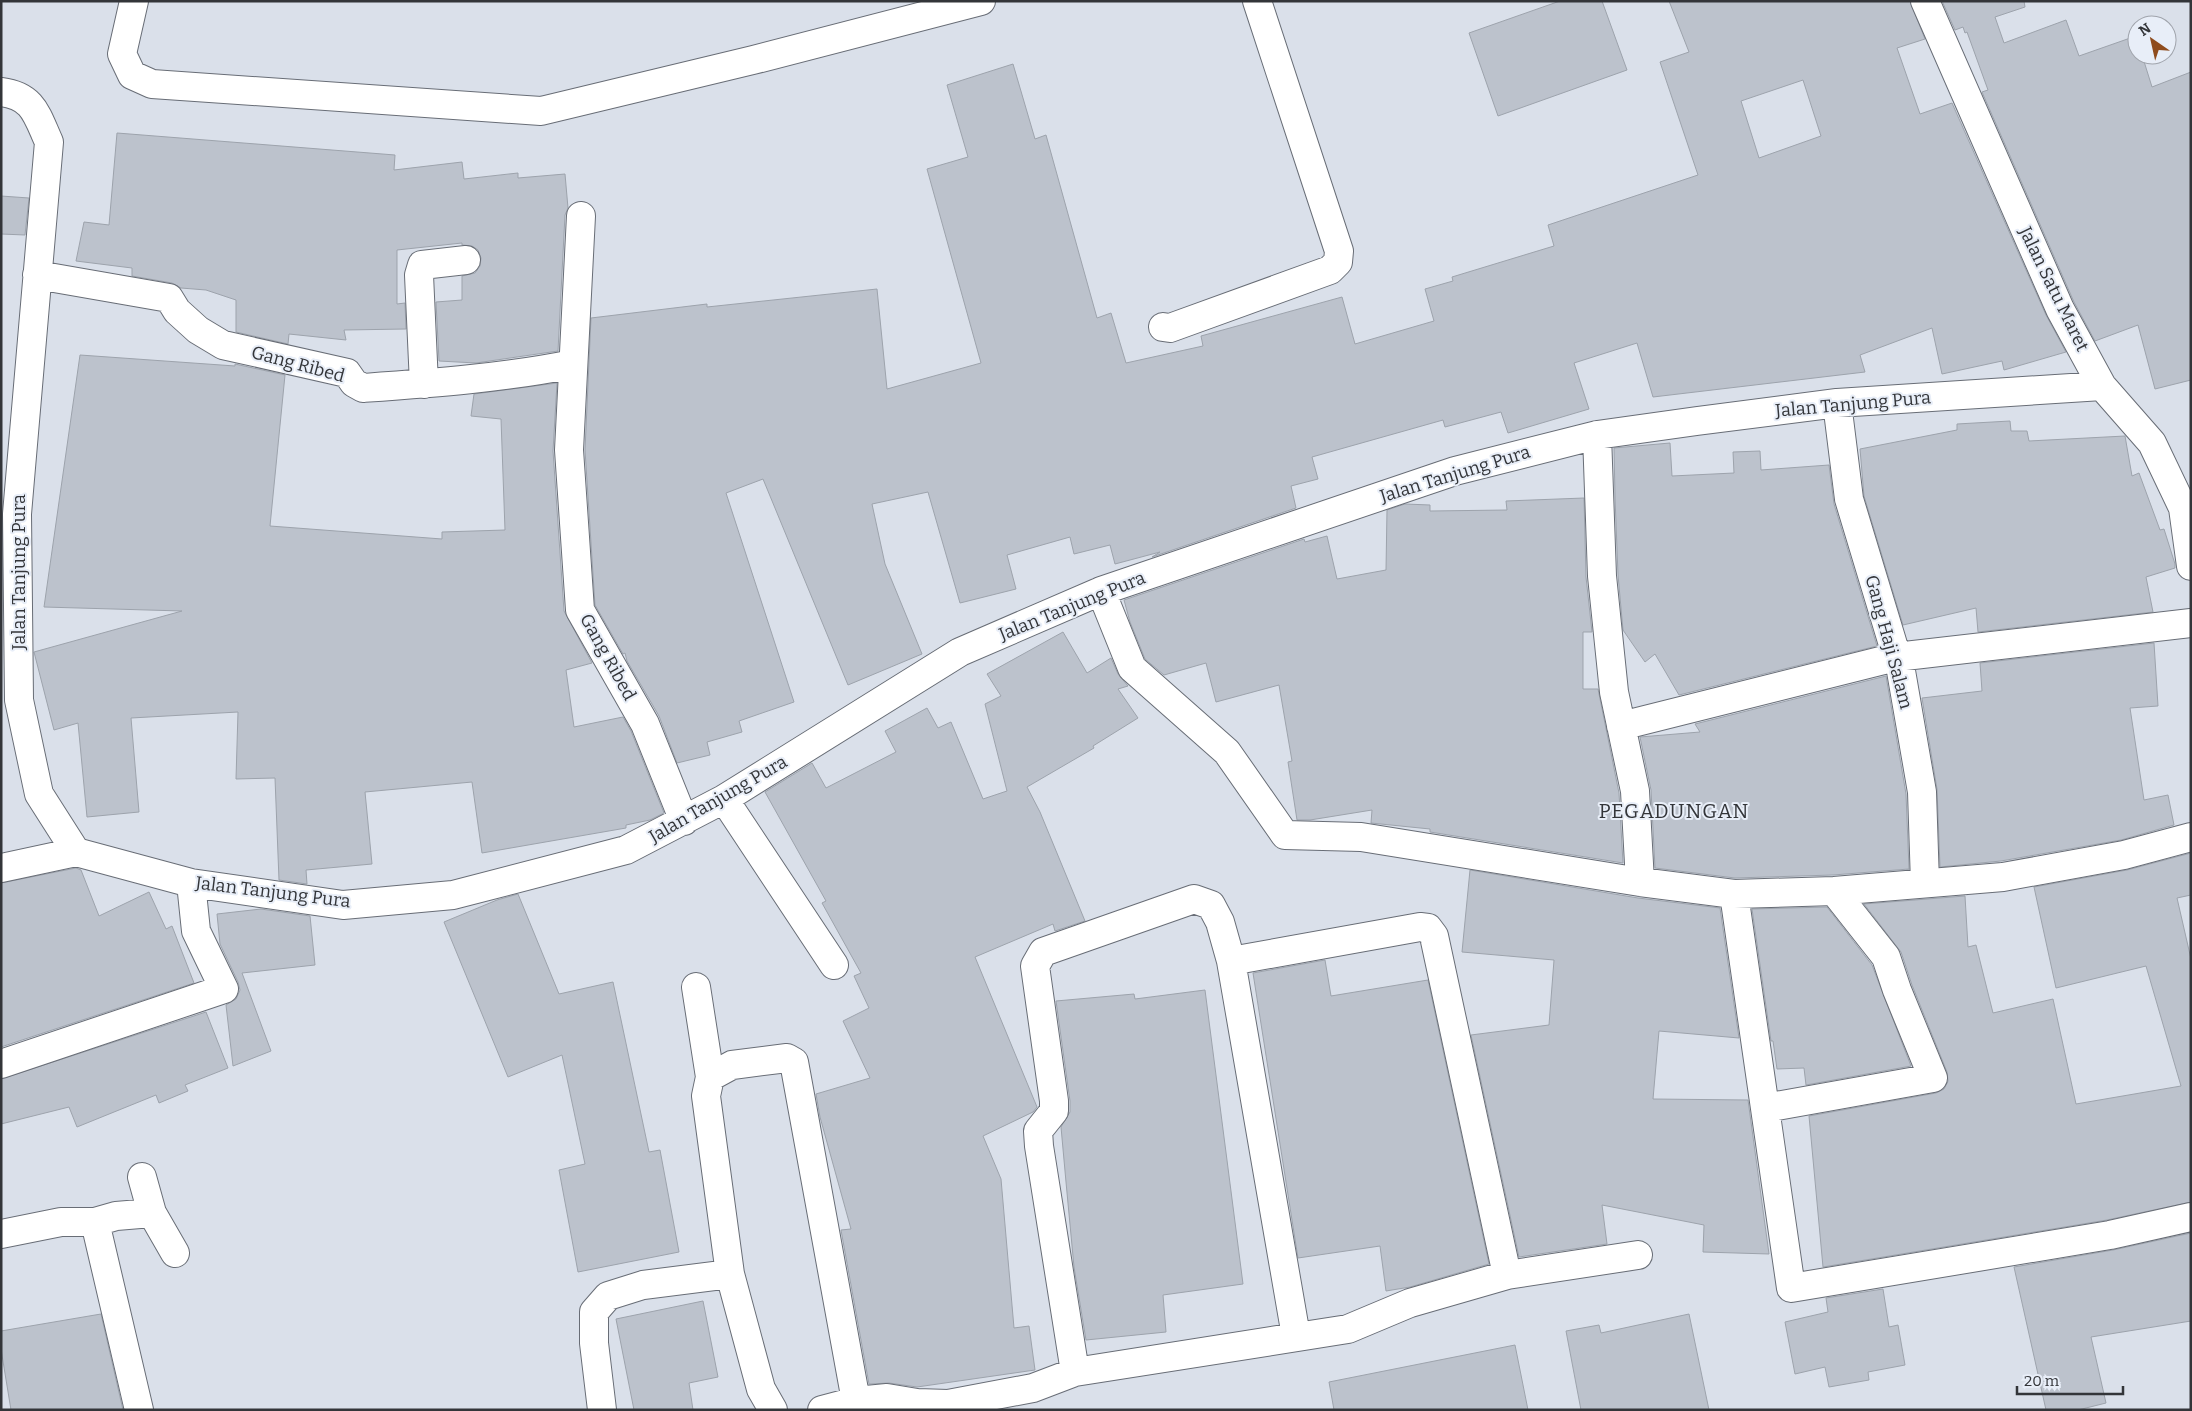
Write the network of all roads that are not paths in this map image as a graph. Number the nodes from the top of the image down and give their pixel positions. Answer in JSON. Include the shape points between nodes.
{"nodes":[{"id":1,"x":134,"y":1,"type":"edge"},
{"id":2,"x":981,"y":1,"type":"edge"},
{"id":3,"x":1257,"y":1,"type":"edge"},
{"id":4,"x":1925,"y":1,"type":"edge"},
{"id":5,"x":1,"y":92,"type":"edge"},
{"id":6,"x":581,"y":216,"type":"dead end"},
{"id":7,"x":466,"y":260,"type":"dead end"},
{"id":8,"x":37,"y":276,"type":"junction"},
{"id":9,"x":1163,"y":327,"type":"dead end"},
{"id":10,"x":574,"y":364,"type":"junction"},
{"id":11,"x":424,"y":384,"type":"junction"},
{"id":12,"x":2102,"y":386,"type":"junction"},
{"id":13,"x":1837,"y":403,"type":"junction"},
{"id":14,"x":1597,"y":435,"type":"junction"},
{"id":15,"x":9,"y":513,"type":"edge"},
{"id":16,"x":2191,"y":566,"type":"edge"},
{"id":17,"x":1101,"y":591,"type":"junction"},
{"id":18,"x":2191,"y":623,"type":"edge"},
{"id":19,"x":1896,"y":657,"type":"junction"},
{"id":20,"x":1621,"y":726,"type":"junction"},
{"id":21,"x":724,"y":799,"type":"junction"},
{"id":22,"x":684,"y":821,"type":"junction"},
{"id":23,"x":2191,"y":838,"type":"edge"},
{"id":24,"x":76,"y":852,"type":"junction"},
{"id":25,"x":1,"y":868,"type":"edge"},
{"id":26,"x":1640,"y":882,"type":"junction"},
{"id":27,"x":191,"y":883,"type":"junction"},
{"id":28,"x":1925,"y":883,"type":"junction"},
{"id":29,"x":1834,"y":891,"type":"junction"},
{"id":30,"x":1734,"y":894,"type":"junction"},
{"id":31,"x":1231,"y":961,"type":"junction"},
{"id":32,"x":834,"y":965,"type":"dead end"},
{"id":33,"x":696,"y":987,"type":"dead end"},
{"id":34,"x":1,"y":1064,"type":"edge"},
{"id":35,"x":710,"y":1077,"type":"junction"},
{"id":36,"x":1765,"y":1108,"type":"junction"},
{"id":37,"x":142,"y":1177,"type":"dead end"},
{"id":38,"x":152,"y":1213,"type":"junction"},
{"id":39,"x":2191,"y":1216,"type":"edge"},
{"id":40,"x":95,"y":1222,"type":"junction"},
{"id":41,"x":1,"y":1234,"type":"edge"},
{"id":42,"x":175,"y":1253,"type":"dead end"},
{"id":43,"x":1638,"y":1256,"type":"dead end"},
{"id":44,"x":730,"y":1274,"type":"junction"},
{"id":45,"x":1507,"y":1275,"type":"junction"},
{"id":46,"x":1296,"y":1336,"type":"junction"},
{"id":47,"x":1075,"y":1372,"type":"junction"},
{"id":48,"x":856,"y":1400,"type":"junction"},
{"id":49,"x":139,"y":1410,"type":"edge"},
{"id":50,"x":602,"y":1410,"type":"edge"},
{"id":51,"x":773,"y":1410,"type":"edge"},
{"id":52,"x":822,"y":1410,"type":"edge"}],
"edges":[{"from":1,"to":2,"type":"street","via":[[122,54],[132,75],[152,84],[540,111]]},
{"from":3,"to":9,"type":"street","via":[[1339,251],[1338,262],[1330,270],[1170,328]]},
{"from":4,"to":12,"type":"street","name":"Jalan Satu Maret","via":[[2060,309]]},
{"from":5,"to":8,"type":"street","name":"Jalan Tanjung Pura","via":[[13,94],[34,108],[48,142]]},
{"from":6,"to":10,"type":"street","name":"Gang Ribed"},
{"from":7,"to":11,"type":"street","via":[[422,265],[419,274]]},
{"from":8,"to":11,"type":"street","name":"Gang Ribed","via":[[170,298],[177,311],[198,330],[223,345],[347,373],[354,383],[363,388]]},
{"from":8,"to":15,"type":"street","name":"Jalan Tanjung Pura"},
{"from":10,"to":11,"type":"street","name":"Gang Ribed"},
{"from":10,"to":22,"type":"street","name":"Gang Ribed","via":[[569,450],[580,610],[645,724]]},
{"from":12,"to":13,"type":"street","name":"Jalan Tanjung Pura"},
{"from":12,"to":16,"type":"street","name":"Jalan Satu Maret","via":[[2152,443],[2183,508]]},
{"from":13,"to":14,"type":"street","name":"Jalan Tanjung Pura"},
{"from":13,"to":19,"type":"street","name":"Gang Haji Salam","via":[[1849,499]]},
{"from":14,"to":17,"type":"street","name":"Jalan Tanjung Pura","via":[[1455,471]]},
{"from":14,"to":20,"type":"street","via":[[1602,576],[1614,692]]},
{"from":15,"to":24,"type":"street","name":"Jalan Tanjung Pura","via":[[19,700],[38,794]]},
{"from":17,"to":21,"type":"street","name":"Jalan Tanjung Pura","via":[[960,652]]},
{"from":17,"to":26,"type":"street","via":[[1132,668],[1227,752],[1285,835],[1361,837]]},
{"from":18,"to":19,"type":"street"},
{"from":19,"to":20,"type":"street"},
{"from":19,"to":28,"type":"street","name":"Gang Haji Salam","via":[[1922,792]]},
{"from":20,"to":26,"type":"street","via":[[1635,791]]},
{"from":21,"to":22,"type":"street","name":"Jalan Tanjung Pura"},
{"from":21,"to":32,"type":"street"},
{"from":22,"to":27,"type":"street","name":"Jalan Tanjung Pura","via":[[626,850],[454,895],[343,904]]},
{"from":23,"to":28,"type":"street","via":[[2003,877]]},
{"from":24,"to":25,"type":"street"},
{"from":24,"to":27,"type":"street","name":"Jalan Tanjung Pura"},
{"from":26,"to":30,"type":"street"},
{"from":27,"to":34,"type":"street","via":[[196,931],[224,989]]},
{"from":28,"to":29,"type":"street"},
{"from":29,"to":30,"type":"street"},
{"from":29,"to":36,"type":"street","via":[[1886,957],[1932,1078]]},
{"from":30,"to":36,"type":"street"},
{"from":31,"to":45,"type":"street","via":[[1428,928],[1434,936]]},
{"from":31,"to":46,"type":"street"},
{"from":31,"to":47,"type":"street","via":[[1220,922],[1211,905],[1194,899],[1043,952],[1035,966],[1054,1101],[1054,1111],[1038,1132],[1039,1146]]},
{"from":33,"to":35,"type":"street"},
{"from":35,"to":44,"type":"street","via":[[706,1096]]},
{"from":35,"to":48,"type":"street","via":[[732,1065],[787,1058],[794,1062]]},
{"from":36,"to":39,"type":"street","via":[[1791,1288],[2110,1235]]},
{"from":37,"to":38,"type":"street"},
{"from":38,"to":40,"type":"street","via":[[116,1216]]},
{"from":38,"to":42,"type":"street"},
{"from":40,"to":41,"type":"street","via":[[61,1222]]},
{"from":40,"to":49,"type":"street"},
{"from":43,"to":45,"type":"street"},
{"from":44,"to":50,"type":"street","via":[[643,1285],[608,1296],[594,1312],[594,1343]]},
{"from":44,"to":51,"type":"street","via":[[761,1389]]},
{"from":45,"to":46,"type":"street","via":[[1410,1303],[1348,1329]]},
{"from":46,"to":47,"type":"street"},
{"from":47,"to":48,"type":"street","via":[[1033,1388],[948,1404],[917,1404],[887,1398]]},
{"from":48,"to":52,"type":"street"}]}
